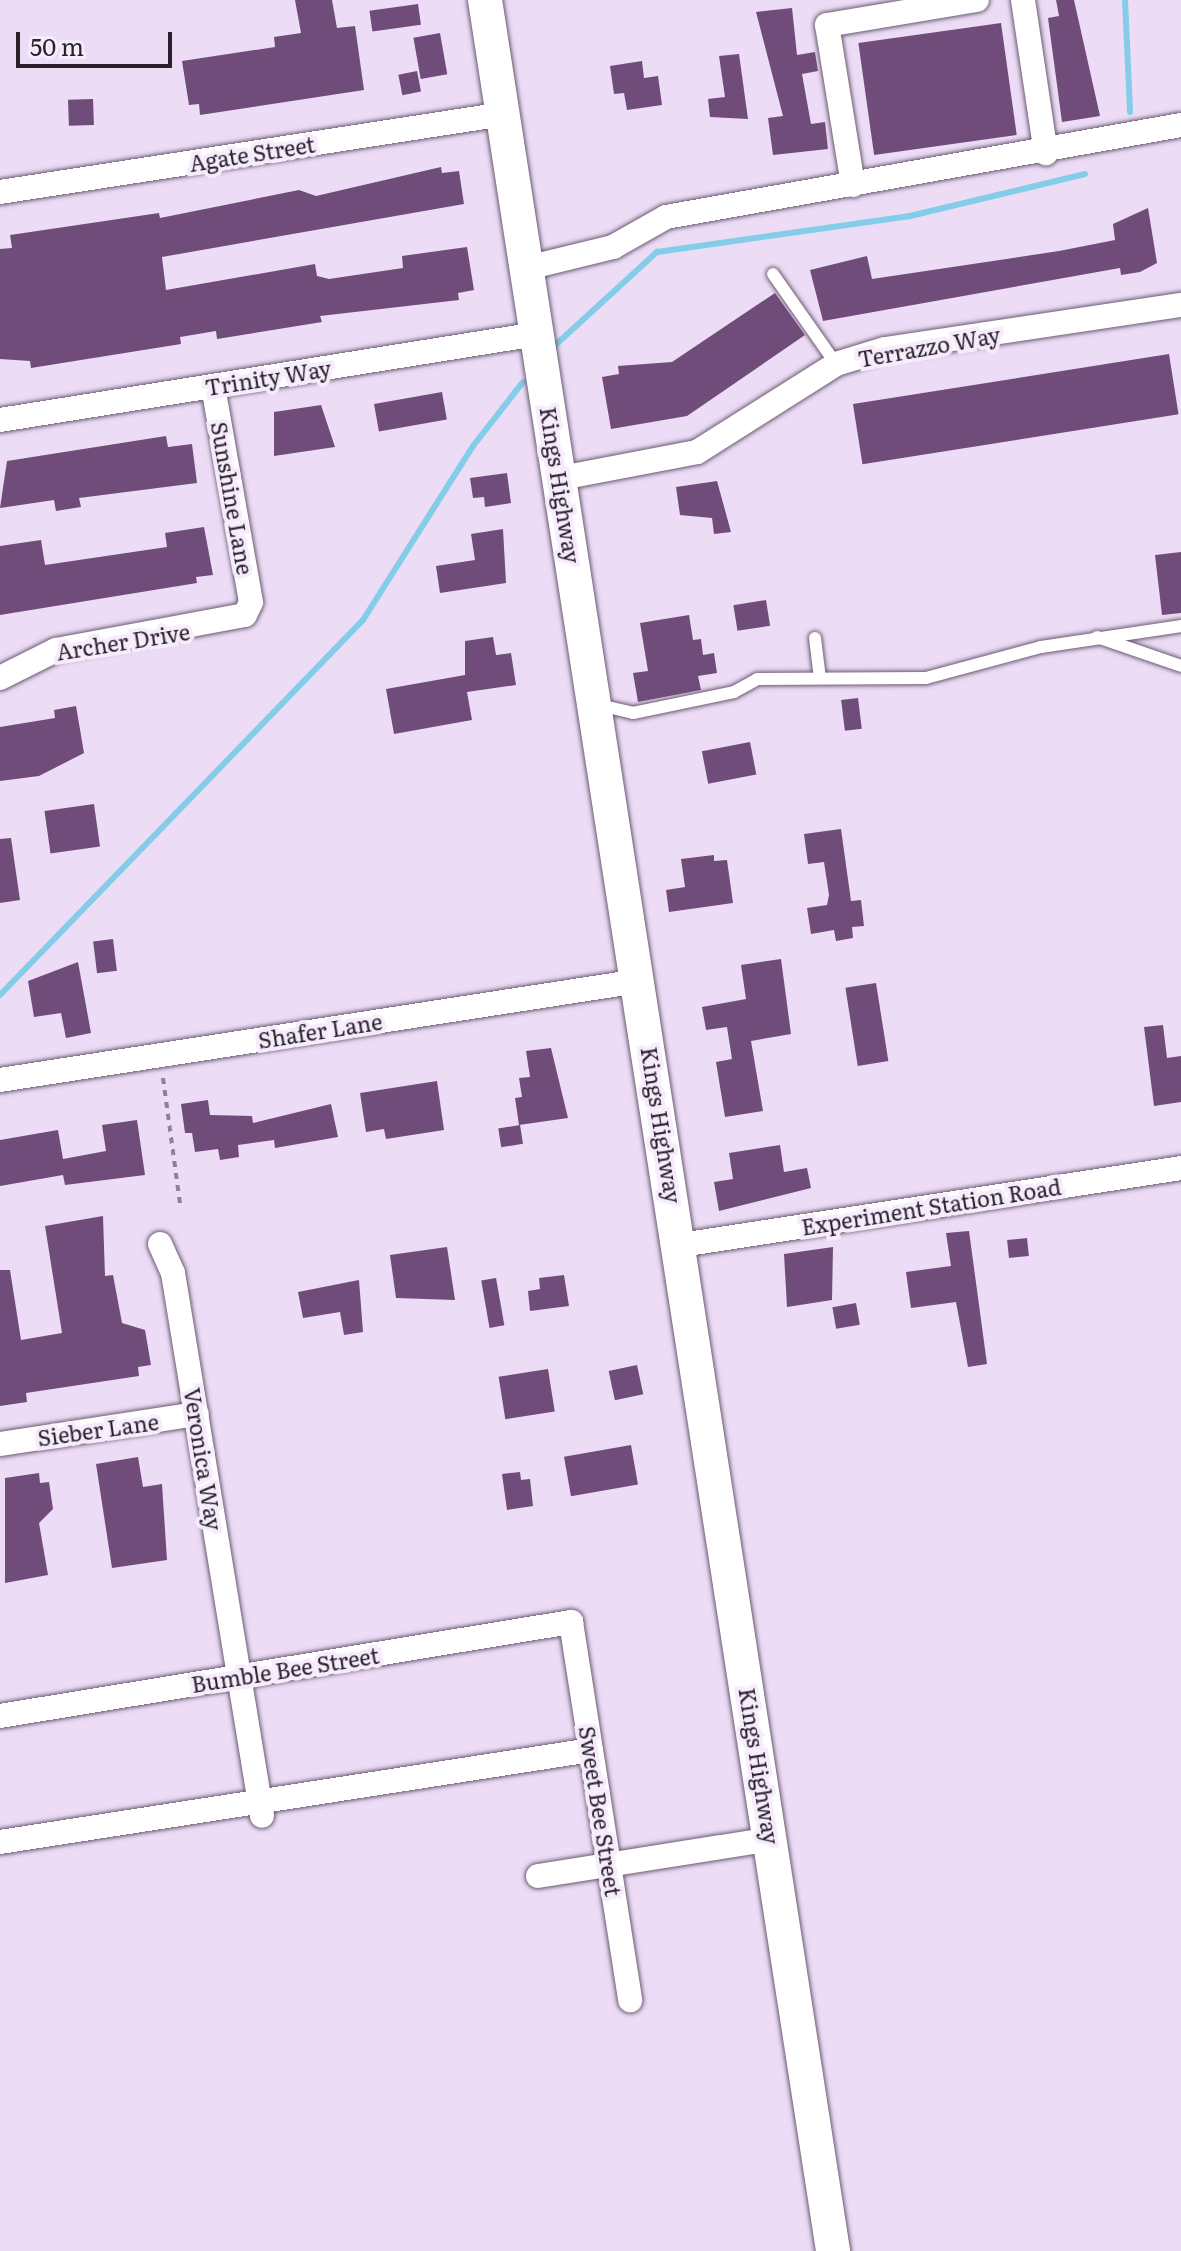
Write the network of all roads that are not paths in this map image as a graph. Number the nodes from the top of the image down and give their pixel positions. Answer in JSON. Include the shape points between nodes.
{"nodes":[{"id":1,"x":485,"y":0,"type":"edge"},
{"id":2,"x":974,"y":0,"type":"edge"},
{"id":3,"x":1023,"y":0,"type":"edge"},
{"id":4,"x":504,"y":114,"type":"junction"},
{"id":5,"x":1181,"y":125,"type":"edge"},
{"id":6,"x":1046,"y":153,"type":"junction"},
{"id":7,"x":853,"y":185,"type":"junction"},
{"id":8,"x":0,"y":192,"type":"edge"},
{"id":9,"x":527,"y":268,"type":"junction"},
{"id":10,"x":773,"y":274,"type":"dead end"},
{"id":11,"x":1181,"y":305,"type":"edge"},
{"id":12,"x":537,"y":334,"type":"junction"},
{"id":13,"x":836,"y":364,"type":"junction"},
{"id":14,"x":213,"y":386,"type":"junction"},
{"id":15,"x":0,"y":420,"type":"edge"},
{"id":16,"x":561,"y":478,"type":"junction"},
{"id":17,"x":249,"y":610,"type":"joint"},
{"id":18,"x":1181,"y":626,"type":"edge"},
{"id":19,"x":1097,"y":637,"type":"junction"},
{"id":20,"x":815,"y":638,"type":"dead end"},
{"id":21,"x":1181,"y":666,"type":"edge"},
{"id":22,"x":820,"y":676,"type":"junction"},
{"id":23,"x":0,"y":678,"type":"edge"},
{"id":24,"x":596,"y":704,"type":"junction"},
{"id":25,"x":639,"y":981,"type":"junction"},
{"id":26,"x":0,"y":1080,"type":"edge"},
{"id":27,"x":1181,"y":1168,"type":"edge"},
{"id":28,"x":160,"y":1244,"type":"dead end"},
{"id":29,"x":681,"y":1245,"type":"junction"},
{"id":30,"x":197,"y":1414,"type":"junction"},
{"id":31,"x":0,"y":1444,"type":"edge"},
{"id":32,"x":571,"y":1622,"type":"joint"},
{"id":33,"x":240,"y":1677,"type":"junction"},
{"id":34,"x":0,"y":1716,"type":"edge"},
{"id":35,"x":591,"y":1750,"type":"junction"},
{"id":36,"x":262,"y":1810,"type":"junction"},
{"id":37,"x":771,"y":1839,"type":"junction"},
{"id":38,"x":0,"y":1842,"type":"edge"},
{"id":39,"x":609,"y":1865,"type":"junction"},
{"id":40,"x":538,"y":1876,"type":"dead end"},
{"id":41,"x":630,"y":2000,"type":"dead end"},
{"id":42,"x":833,"y":2251,"type":"edge"}],
"edges":[{"from":1,"to":4,"type":"street","name":"Kings Highway"},
{"from":2,"to":7,"type":"street","via":[[827,25]]},
{"from":3,"to":6,"type":"street"},
{"from":4,"to":8,"type":"street","name":"Agate Street"},
{"from":4,"to":9,"type":"street","name":"Kings Highway"},
{"from":5,"to":6,"type":"street"},
{"from":6,"to":7,"type":"street"},
{"from":7,"to":9,"type":"street","via":[[666,217],[613,247]]},
{"from":9,"to":12,"type":"street","name":"Kings Highway"},
{"from":10,"to":13,"type":"lane"},
{"from":11,"to":13,"type":"street","name":"Terrazzo Way","via":[[885,349]]},
{"from":12,"to":14,"type":"street","name":"Trinity Way"},
{"from":12,"to":16,"type":"street","name":"Kings Highway"},
{"from":13,"to":16,"type":"street","name":"Terrazzo Way","via":[[697,452]]},
{"from":14,"to":15,"type":"street","name":"Trinity Way"},
{"from":14,"to":17,"type":"street","name":"Sunshine Lane"},
{"from":16,"to":24,"type":"street","name":"Kings Highway"},
{"from":17,"to":23,"type":"street","name":"Archer Drive","via":[[188,631],[56,650]]},
{"from":18,"to":19,"type":"lane"},
{"from":19,"to":21,"type":"lane"},
{"from":19,"to":22,"type":"lane","via":[[926,678]]},
{"from":20,"to":22,"type":"lane"},
{"from":22,"to":24,"type":"lane","via":[[757,679],[734,692],[633,713]]},
{"from":24,"to":25,"type":"street","name":"Kings Highway"},
{"from":25,"to":26,"type":"street","name":"Shafer Lane"},
{"from":25,"to":29,"type":"street","name":"Kings Highway"},
{"from":27,"to":29,"type":"street","name":"Experiment Station Road"},
{"from":28,"to":30,"type":"street","name":"Veronica Way","via":[[173,1273]]},
{"from":29,"to":37,"type":"street","name":"Kings Highway"},
{"from":30,"to":31,"type":"street","name":"Sieber Lane"},
{"from":30,"to":33,"type":"street","name":"Veronica Way"},
{"from":32,"to":33,"type":"street","name":"Bumble Bee Street"},
{"from":32,"to":35,"type":"street","name":"Sweet Bee Street"},
{"from":33,"to":34,"type":"street","name":"Bumble Bee Street"},
{"from":33,"to":36,"type":"street","name":"Veronica Way"},
{"from":35,"to":36,"type":"street"},
{"from":35,"to":39,"type":"street","name":"Sweet Bee Street"},
{"from":36,"to":38,"type":"street"},
{"from":37,"to":39,"type":"street"},
{"from":37,"to":42,"type":"street","name":"Kings Highway"},
{"from":39,"to":40,"type":"street"},
{"from":39,"to":41,"type":"street","name":"Sweet Bee Street"}]}
